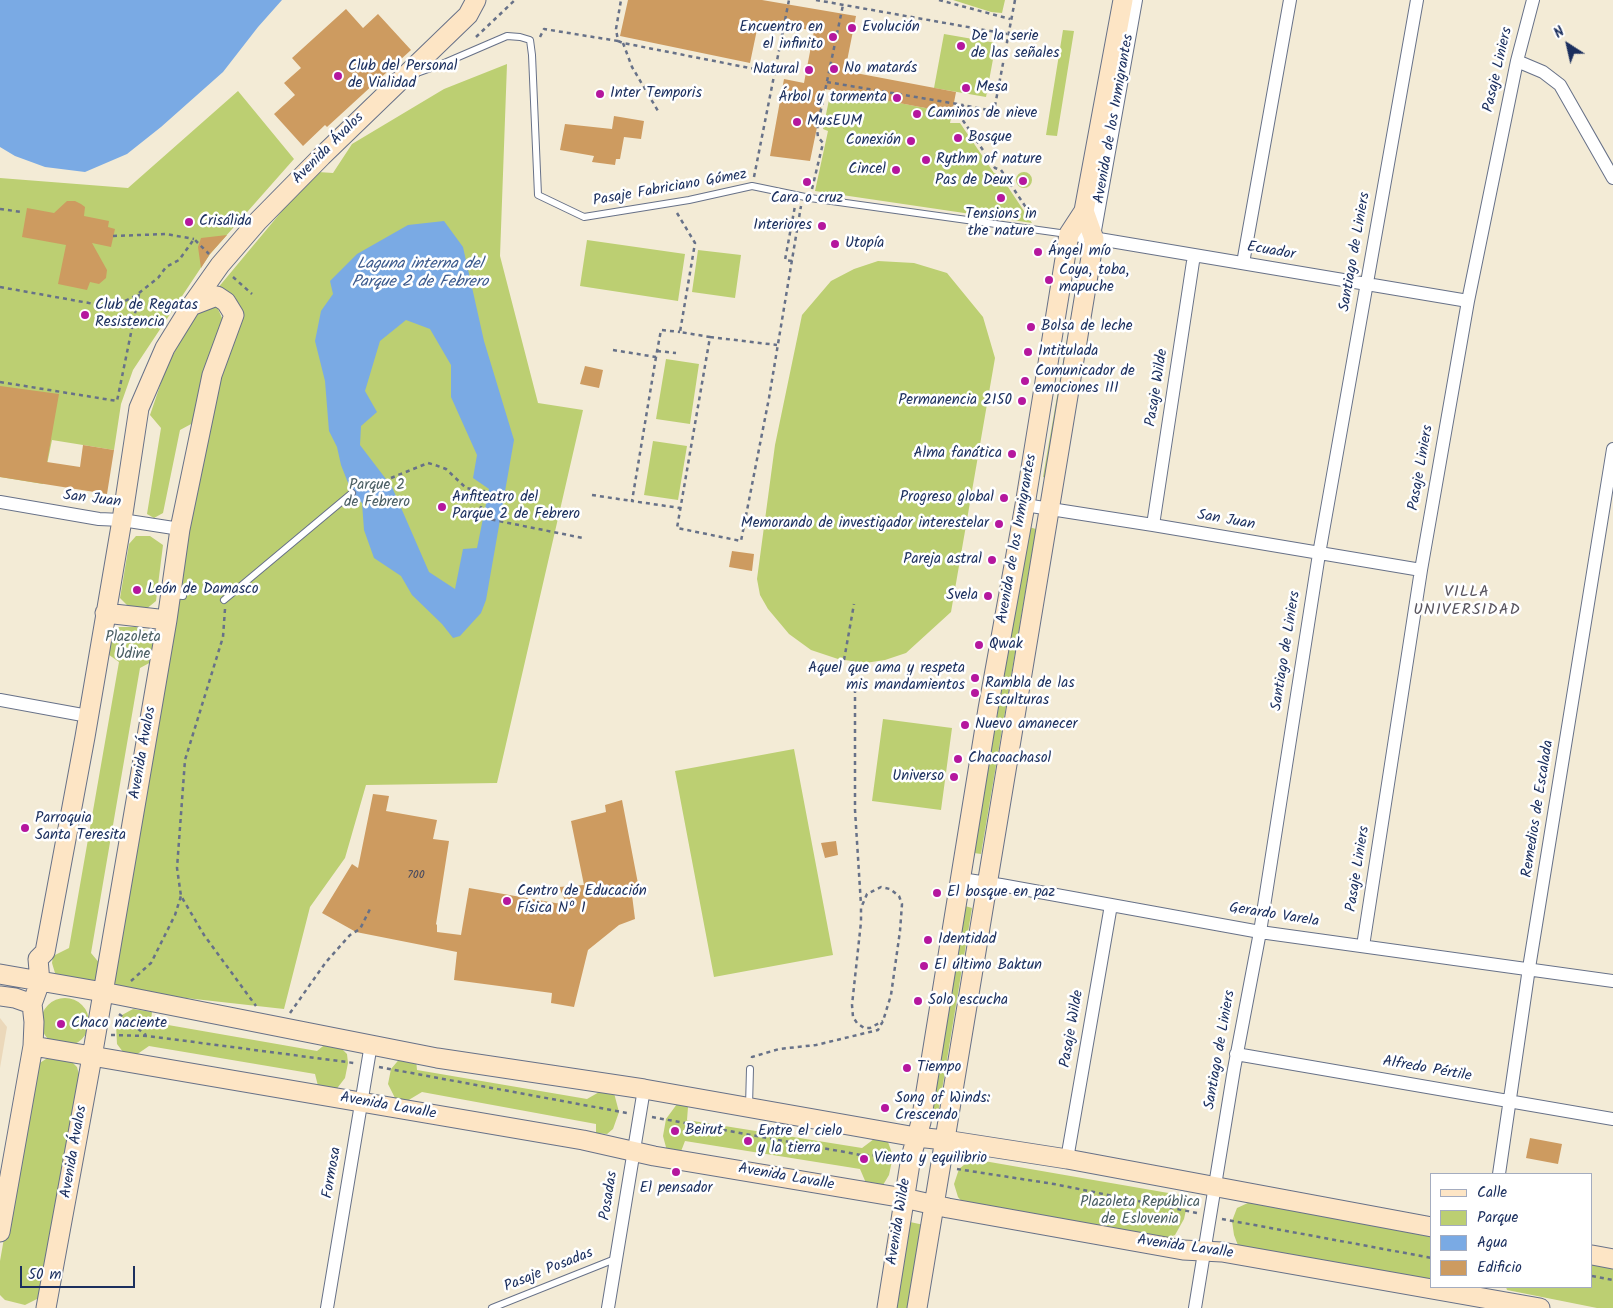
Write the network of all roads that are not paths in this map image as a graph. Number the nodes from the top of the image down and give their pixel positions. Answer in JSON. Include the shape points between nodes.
{"nodes":[{"id":1,"x":476,"y":0,"type":"edge"},
{"id":2,"x":1123,"y":0,"type":"edge"},
{"id":3,"x":1136,"y":0,"type":"edge"},
{"id":4,"x":1290,"y":0,"type":"edge"},
{"id":5,"x":1417,"y":0,"type":"edge"},
{"id":6,"x":1533,"y":0,"type":"edge"},
{"id":7,"x":1517,"y":60,"type":"junction"},
{"id":8,"x":403,"y":78,"type":"junction"},
{"id":9,"x":1613,"y":178,"type":"edge"},
{"id":10,"x":1084,"y":211,"type":"junction"},
{"id":11,"x":1068,"y":234,"type":"junction"},
{"id":12,"x":1094,"y":238,"type":"junction"},
{"id":13,"x":1194,"y":255,"type":"junction"},
{"id":14,"x":1243,"y":263,"type":"junction"},
{"id":15,"x":1367,"y":285,"type":"junction"},
{"id":16,"x":1468,"y":301,"type":"junction"},
{"id":17,"x":191,"y":306,"type":"junction"},
{"id":18,"x":1613,"y":449,"type":"edge"},
{"id":19,"x":352,"y":493,"type":"dead end"},
{"id":20,"x":0,"y":502,"type":"edge"},
{"id":21,"x":1025,"y":505,"type":"junction"},
{"id":22,"x":1049,"y":509,"type":"junction"},
{"id":23,"x":122,"y":520,"type":"junction"},
{"id":24,"x":1153,"y":525,"type":"junction"},
{"id":25,"x":180,"y":529,"type":"junction"},
{"id":26,"x":1319,"y":554,"type":"junction"},
{"id":27,"x":1421,"y":570,"type":"junction"},
{"id":28,"x":224,"y":600,"type":"road end"},
{"id":29,"x":105,"y":613,"type":"junction"},
{"id":30,"x":167,"y":620,"type":"junction"},
{"id":31,"x":0,"y":700,"type":"edge"},
{"id":32,"x":88,"y":716,"type":"junction"},
{"id":33,"x":961,"y":879,"type":"junction"},
{"id":34,"x":988,"y":882,"type":"junction"},
{"id":35,"x":1111,"y":905,"type":"junction"},
{"id":36,"x":1260,"y":932,"type":"junction"},
{"id":37,"x":1363,"y":946,"type":"junction"},
{"id":38,"x":1529,"y":968,"type":"junction"},
{"id":39,"x":0,"y":974,"type":"edge"},
{"id":40,"x":1613,"y":981,"type":"edge"},
{"id":41,"x":40,"y":982,"type":"junction"},
{"id":42,"x":0,"y":996,"type":"edge"},
{"id":43,"x":102,"y":997,"type":"junction"},
{"id":44,"x":32,"y":1004,"type":"junction"},
{"id":45,"x":371,"y":1044,"type":"junction"},
{"id":46,"x":32,"y":1046,"type":"junction"},
{"id":47,"x":1236,"y":1054,"type":"junction"},
{"id":48,"x":92,"y":1057,"type":"junction"},
{"id":49,"x":750,"y":1069,"type":"road end"},
{"id":50,"x":644,"y":1089,"type":"junction"},
{"id":51,"x":1510,"y":1100,"type":"junction"},
{"id":52,"x":361,"y":1103,"type":"junction"},
{"id":53,"x":748,"y":1107,"type":"junction"},
{"id":54,"x":1613,"y":1119,"type":"edge"},
{"id":55,"x":916,"y":1137,"type":"junction"},
{"id":56,"x":945,"y":1140,"type":"junction"},
{"id":57,"x":634,"y":1152,"type":"junction"},
{"id":58,"x":1067,"y":1159,"type":"junction"},
{"id":59,"x":1499,"y":1173,"type":"edge"},
{"id":60,"x":1214,"y":1186,"type":"junction"},
{"id":61,"x":3,"y":1196,"type":"edge"},
{"id":62,"x":904,"y":1198,"type":"junction"},
{"id":63,"x":934,"y":1205,"type":"junction"},
{"id":64,"x":1,"y":1221,"type":"edge"},
{"id":65,"x":1430,"y":1227,"type":"edge"},
{"id":66,"x":1204,"y":1250,"type":"junction"},
{"id":67,"x":1593,"y":1255,"type":"edge"},
{"id":68,"x":616,"y":1258,"type":"junction"},
{"id":69,"x":1613,"y":1259,"type":"edge"},
{"id":70,"x":1479,"y":1297,"type":"edge"},
{"id":71,"x":46,"y":1308,"type":"edge"},
{"id":72,"x":327,"y":1308,"type":"edge"},
{"id":73,"x":492,"y":1308,"type":"edge"},
{"id":74,"x":608,"y":1308,"type":"edge"},
{"id":75,"x":887,"y":1308,"type":"edge"},
{"id":76,"x":917,"y":1308,"type":"edge"},
{"id":77,"x":1195,"y":1308,"type":"edge"},
{"id":78,"x":1540,"y":1308,"type":"edge"}],
"edges":[{"from":1,"to":8,"type":"main road","name":"Avenida Ávalos","via":[[468,15]]},
{"from":2,"to":10,"type":"main road","name":"Avenida de los Inmigrantes"},
{"from":3,"to":12,"type":"street","name":"Avenida de los Inmigrantes"},
{"from":4,"to":14,"type":"street"},
{"from":5,"to":15,"type":"street","name":"Santiago de Liniers"},
{"from":6,"to":7,"type":"street","name":"Pasaje Liniers"},
{"from":7,"to":9,"type":"street","via":[[1543,72],[1560,85]]},
{"from":7,"to":16,"type":"street","name":"Pasaje Liniers"},
{"from":8,"to":11,"type":"lane","name":"Pasaje Fabriciano Gómez","via":[[507,36],[530,40],[538,195],[584,217],[752,186],[810,198]]},
{"from":8,"to":17,"type":"main road","name":"Avenida Ávalos","via":[[258,221],[220,265]]},
{"from":10,"to":11,"type":"main road","name":"Avenida de los Inmigrantes"},
{"from":10,"to":12,"type":"main road","name":"Avenida de los Inmigrantes"},
{"from":11,"to":12,"type":"street","name":"Ecuador"},
{"from":11,"to":21,"type":"main road","name":"Avenida de los Inmigrantes"},
{"from":12,"to":13,"type":"street","name":"Ecuador"},
{"from":12,"to":22,"type":"main road","name":"Avenida de los Inmigrantes"},
{"from":13,"to":14,"type":"street","name":"Ecuador"},
{"from":13,"to":24,"type":"street","name":"Pasaje Wilde"},
{"from":14,"to":15,"type":"street","name":"Ecuador"},
{"from":15,"to":16,"type":"street","name":"Ecuador"},
{"from":15,"to":26,"type":"street","name":"Santiago de Liniers"},
{"from":16,"to":27,"type":"street","name":"Pasaje Liniers"},
{"from":17,"to":23,"type":"main road","name":"Avenida Ávalos","via":[[165,348],[139,408]]},
{"from":17,"to":25,"type":"main road","name":"Avenida Ávalos","via":[[217,296],[226,302],[234,315],[212,375]]},
{"from":18,"to":38,"type":"street","name":"Remedios de Escalada"},
{"from":19,"to":28,"type":"lane"},
{"from":20,"to":23,"type":"street","name":"San Juan","via":[[98,519]]},
{"from":21,"to":22,"type":"street","name":"San Juan"},
{"from":21,"to":33,"type":"main road","name":"Avenida de los Inmigrantes"},
{"from":22,"to":24,"type":"street","name":"San Juan"},
{"from":22,"to":34,"type":"main road","name":"Avenida de los Inmigrantes"},
{"from":23,"to":25,"type":"street","name":"San Juan"},
{"from":23,"to":29,"type":"main road","name":"Avenida Ávalos"},
{"from":24,"to":26,"type":"street","name":"San Juan"},
{"from":25,"to":30,"type":"main road","name":"Avenida Ávalos","via":[[177,596]]},
{"from":26,"to":27,"type":"street","name":"San Juan"},
{"from":26,"to":36,"type":"street","name":"Santiago de Liniers"},
{"from":27,"to":37,"type":"street","name":"Pasaje Liniers"},
{"from":29,"to":30,"type":"main road"},
{"from":29,"to":32,"type":"main road","name":"Avenida Ávalos"},
{"from":30,"to":43,"type":"main road","name":"Avenida Ávalos"},
{"from":31,"to":32,"type":"street"},
{"from":32,"to":41,"type":"main road","name":"Avenida Ávalos","via":[[46,952],[38,958]]},
{"from":33,"to":34,"type":"street","name":"Gerardo Varela"},
{"from":33,"to":55,"type":"main road","name":"Avenida de los Inmigrantes"},
{"from":34,"to":35,"type":"street","name":"Gerardo Varela"},
{"from":34,"to":56,"type":"main road","name":"Avenida de los Inmigrantes"},
{"from":35,"to":36,"type":"street","name":"Gerardo Varela"},
{"from":35,"to":58,"type":"street","name":"Pasaje Wilde"},
{"from":36,"to":37,"type":"street","name":"Gerardo Varela"},
{"from":36,"to":47,"type":"street","name":"Santiago de Liniers"},
{"from":37,"to":38,"type":"street","name":"Gerardo Varela"},
{"from":38,"to":40,"type":"street","name":"Gerardo Varela"},
{"from":38,"to":51,"type":"street","name":"Remedios de Escalada"},
{"from":39,"to":41,"type":"main road"},
{"from":41,"to":43,"type":"main road"},
{"from":41,"to":44,"type":"main road","name":"Avenida Ávalos"},
{"from":42,"to":44,"type":"main road"},
{"from":43,"to":45,"type":"main road"},
{"from":43,"to":48,"type":"main road","name":"Avenida Ávalos"},
{"from":44,"to":46,"type":"main road","name":"Avenida Ávalos"},
{"from":45,"to":50,"type":"main road","via":[[437,1058]]},
{"from":45,"to":52,"type":"street","name":"Formosa"},
{"from":46,"to":48,"type":"main road","name":"Avenida Lavalle"},
{"from":46,"to":61,"type":"main road","name":"Avenida Ávalos"},
{"from":47,"to":51,"type":"street","name":"Alfredo Pértile"},
{"from":47,"to":60,"type":"street","name":"Santiago de Liniers"},
{"from":48,"to":52,"type":"main road","name":"Avenida Lavalle"},
{"from":48,"to":71,"type":"main road","name":"Avenida Ávalos"},
{"from":49,"to":53,"type":"lane"},
{"from":50,"to":53,"type":"main road"},
{"from":50,"to":57,"type":"street","name":"Posadas"},
{"from":51,"to":54,"type":"street","name":"Alfredo Pértile"},
{"from":51,"to":59,"type":"street","name":"Remedios de Escalada"},
{"from":52,"to":57,"type":"main road","name":"Avenida Lavalle","via":[[583,1140]]},
{"from":52,"to":72,"type":"street","name":"Formosa"},
{"from":53,"to":55,"type":"main road"},
{"from":55,"to":56,"type":"main road"},
{"from":55,"to":62,"type":"main road","name":"Avenida Wilde"},
{"from":56,"to":58,"type":"main road"},
{"from":56,"to":63,"type":"main road","name":"Avenida Wilde"},
{"from":57,"to":62,"type":"main road","name":"Avenida Lavalle"},
{"from":57,"to":68,"type":"street","name":"Posadas"},
{"from":58,"to":60,"type":"main road"},
{"from":60,"to":65,"type":"main road"},
{"from":60,"to":66,"type":"street","name":"Santiago de Liniers"},
{"from":61,"to":64,"type":"main road","name":"Avenida Ávalos"},
{"from":62,"to":63,"type":"main road","name":"Avenida Lavalle"},
{"from":62,"to":75,"type":"main road","name":"Avenida Wilde"},
{"from":63,"to":66,"type":"main road","name":"Avenida Lavalle","via":[[1184,1250]]},
{"from":63,"to":76,"type":"main road","name":"Avenida Wilde"},
{"from":66,"to":70,"type":"main road","name":"Avenida Lavalle"},
{"from":66,"to":77,"type":"street","name":"Santiago de Liniers"},
{"from":67,"to":69,"type":"main road"},
{"from":68,"to":73,"type":"lane","name":"Pasaje Posadas"},
{"from":68,"to":74,"type":"street","name":"Posadas"},
{"from":70,"to":78,"type":"main road","name":"Avenida Lavalle"}]}
